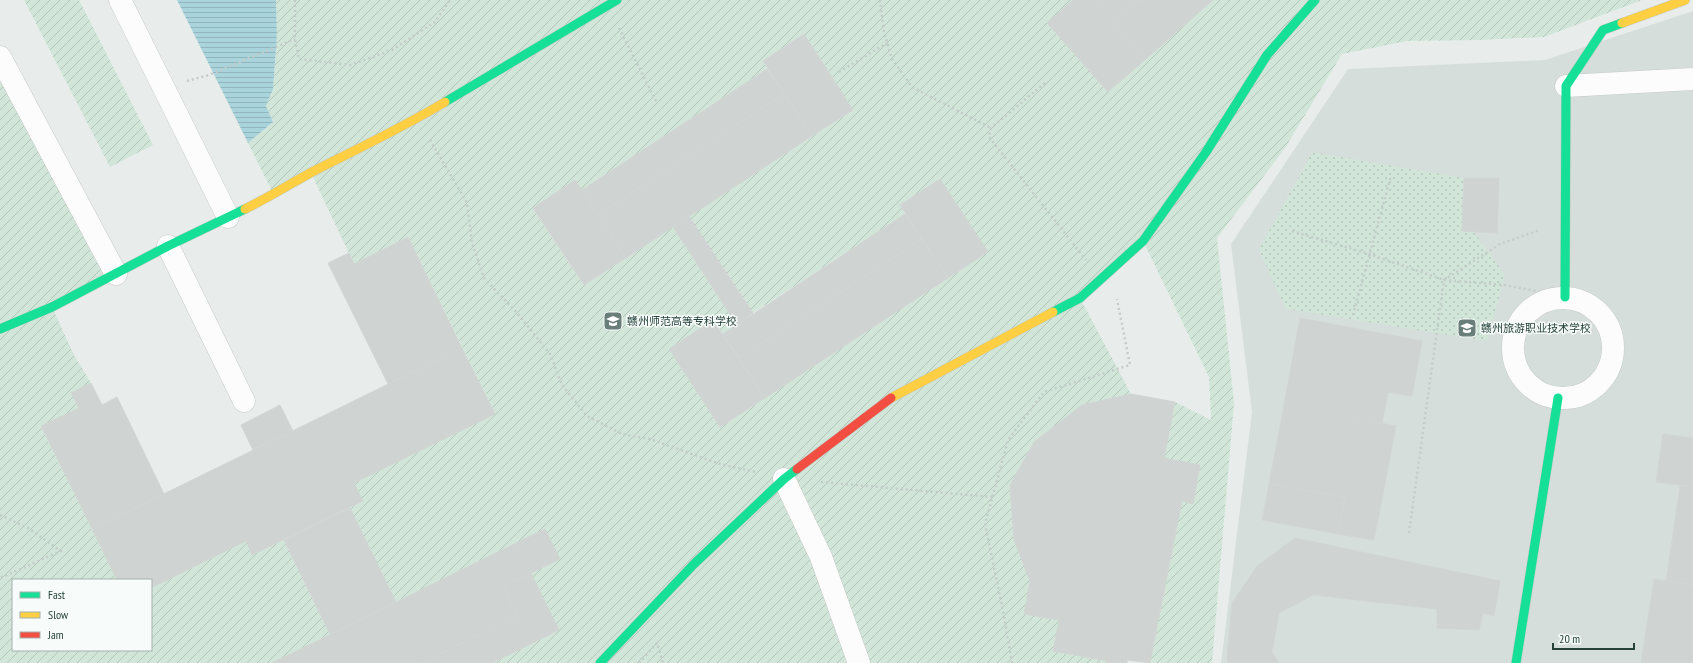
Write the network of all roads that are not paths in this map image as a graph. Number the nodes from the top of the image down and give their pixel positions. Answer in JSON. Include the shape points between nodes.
{"nodes":[{"id":1,"x":120,"y":0,"type":"edge"},
{"id":2,"x":617,"y":0,"type":"edge"},
{"id":3,"x":1315,"y":0,"type":"edge"},
{"id":4,"x":1685,"y":0,"type":"edge"},
{"id":5,"x":0,"y":57,"type":"edge"},
{"id":6,"x":1693,"y":79,"type":"edge"},
{"id":7,"x":1566,"y":86,"type":"junction"},
{"id":8,"x":228,"y":217,"type":"junction"},
{"id":9,"x":168,"y":246,"type":"junction"},
{"id":10,"x":116,"y":274,"type":"junction"},
{"id":11,"x":1565,"y":297,"type":"junction"},
{"id":12,"x":0,"y":329,"type":"edge"},
{"id":13,"x":1558,"y":398,"type":"junction"},
{"id":14,"x":244,"y":402,"type":"dead end"},
{"id":15,"x":784,"y":479,"type":"junction"},
{"id":16,"x":600,"y":663,"type":"edge"},
{"id":17,"x":859,"y":663,"type":"edge"},
{"id":18,"x":1516,"y":663,"type":"edge"}],
"edges":[{"from":1,"to":8,"type":"street"},
{"from":2,"to":8,"type":"street","via":[[417,119]]},
{"from":3,"to":15,"type":"street","via":[[1267,55],[1206,152],[1143,241],[1102,279],[1080,298],[890,399]]},
{"from":4,"to":7,"type":"street","via":[[1603,30]]},
{"from":5,"to":10,"type":"street"},
{"from":6,"to":7,"type":"street"},
{"from":7,"to":11,"type":"street"},
{"from":8,"to":9,"type":"street"},
{"from":9,"to":10,"type":"street"},
{"from":9,"to":14,"type":"street"},
{"from":10,"to":12,"type":"street","via":[[52,307]]},
{"from":11,"to":13,"type":"street","via":[[1538,304],[1527,313],[1518,324],[1512,351],[1522,377],[1532,388],[1544,395]]},
{"from":11,"to":13,"type":"street","via":[[1592,306],[1602,315],[1614,342],[1613,357],[1599,384],[1579,395]]},
{"from":13,"to":18,"type":"street"},
{"from":15,"to":16,"type":"street","via":[[694,564]]},
{"from":15,"to":17,"type":"street","via":[[821,557]]}]}
